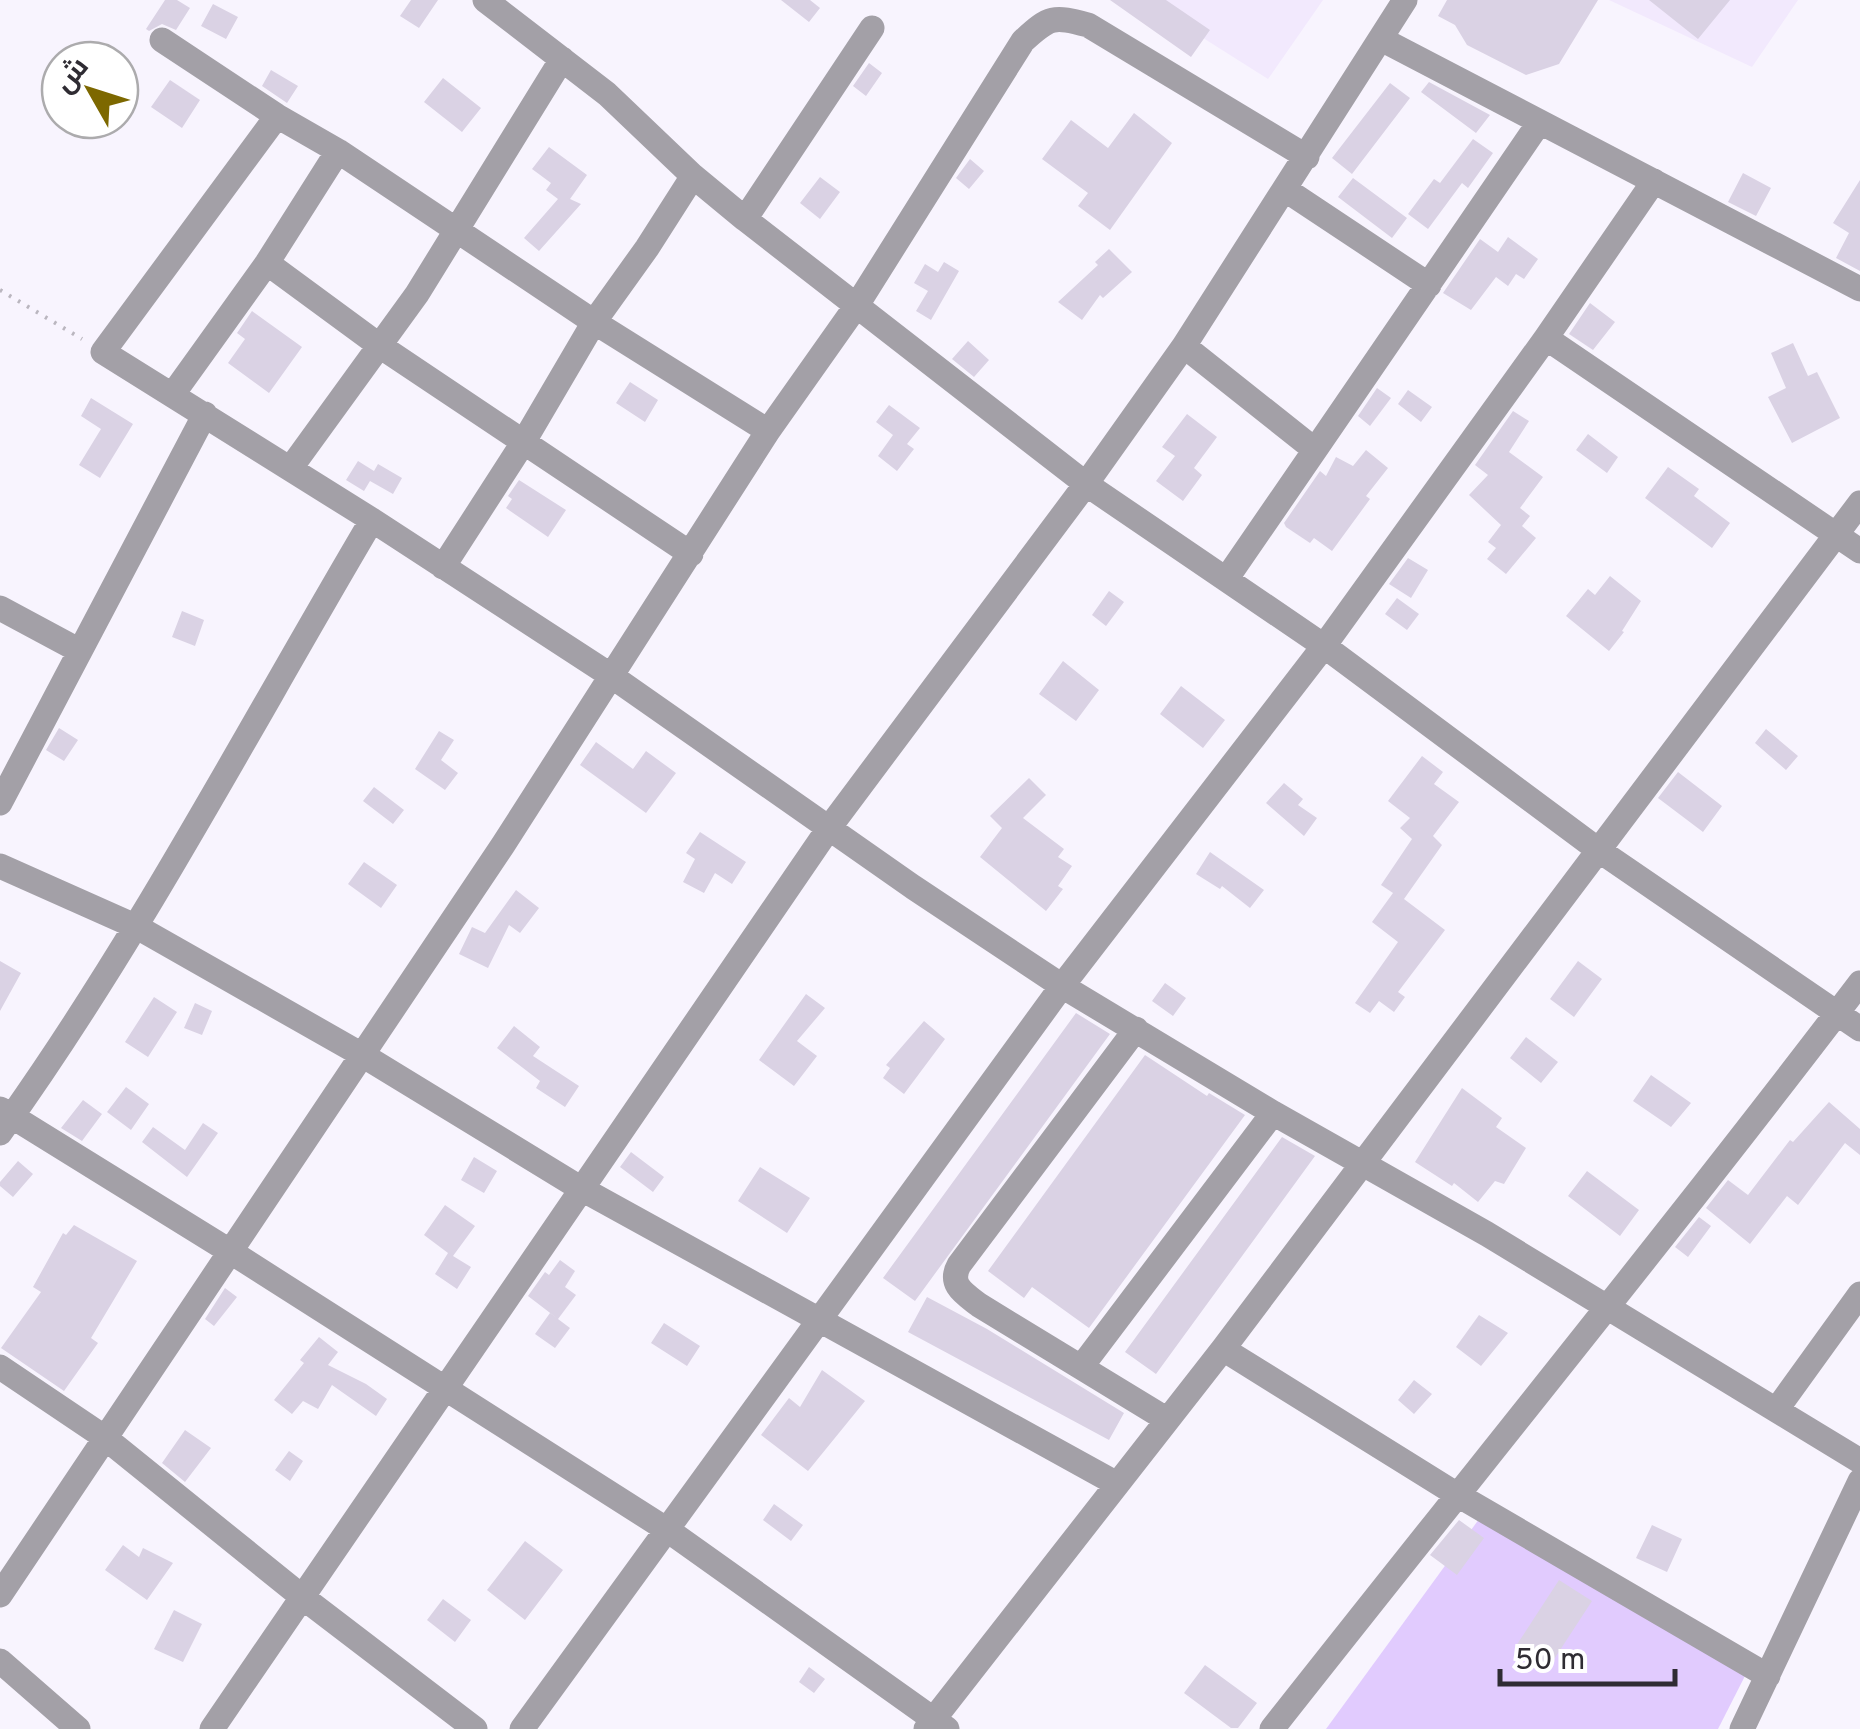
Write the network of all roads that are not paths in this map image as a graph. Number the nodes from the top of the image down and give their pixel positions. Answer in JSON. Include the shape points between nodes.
{"nodes":[{"id":1,"x":485,"y":0,"type":"edge"},
{"id":2,"x":1405,"y":0,"type":"edge"},
{"id":3,"x":872,"y":28,"type":"dead end"},
{"id":4,"x":1381,"y":39,"type":"junction"},
{"id":5,"x":162,"y":40,"type":"dead end"},
{"id":6,"x":562,"y":59,"type":"junction"},
{"id":7,"x":277,"y":116,"type":"junction"},
{"id":8,"x":1540,"y":123,"type":"junction"},
{"id":9,"x":338,"y":151,"type":"junction"},
{"id":10,"x":1307,"y":156,"type":"junction"},
{"id":11,"x":693,"y":176,"type":"junction"},
{"id":12,"x":1654,"y":181,"type":"junction"},
{"id":13,"x":1286,"y":190,"type":"junction"},
{"id":14,"x":745,"y":219,"type":"junction"},
{"id":15,"x":455,"y":231,"type":"junction"},
{"id":16,"x":267,"y":263,"type":"junction"},
{"id":17,"x":1430,"y":285,"type":"junction"},
{"id":18,"x":1860,"y":289,"type":"edge"},
{"id":19,"x":857,"y":305,"type":"junction"},
{"id":20,"x":594,"y":322,"type":"junction"},
{"id":21,"x":1546,"y":338,"type":"junction"},
{"id":22,"x":380,"y":346,"type":"junction"},
{"id":23,"x":1184,"y":346,"type":"junction"},
{"id":24,"x":172,"y":394,"type":"junction"},
{"id":25,"x":205,"y":414,"type":"junction"},
{"id":26,"x":768,"y":431,"type":"junction"},
{"id":27,"x":523,"y":443,"type":"junction"},
{"id":28,"x":1315,"y":450,"type":"junction"},
{"id":29,"x":290,"y":470,"type":"junction"},
{"id":30,"x":1086,"y":484,"type":"junction"},
{"id":31,"x":1860,"y":502,"type":"edge"},
{"id":32,"x":372,"y":520,"type":"junction"},
{"id":33,"x":1834,"y":536,"type":"junction"},
{"id":34,"x":1860,"y":550,"type":"edge"},
{"id":35,"x":691,"y":554,"type":"junction"},
{"id":36,"x":443,"y":567,"type":"junction"},
{"id":37,"x":1227,"y":578,"type":"junction"},
{"id":38,"x":0,"y":608,"type":"edge"},
{"id":39,"x":1324,"y":646,"type":"junction"},
{"id":40,"x":80,"y":651,"type":"junction"},
{"id":41,"x":610,"y":675,"type":"junction"},
{"id":42,"x":0,"y":803,"type":"edge"},
{"id":43,"x":829,"y":828,"type":"junction"},
{"id":44,"x":1596,"y":850,"type":"junction"},
{"id":45,"x":0,"y":866,"type":"edge"},
{"id":46,"x":137,"y":928,"type":"junction"},
{"id":47,"x":1860,"y":983,"type":"edge"},
{"id":48,"x":1062,"y":986,"type":"junction"},
{"id":49,"x":1837,"y":1013,"type":"junction"},
{"id":50,"x":1136,"y":1029,"type":"junction"},
{"id":51,"x":1860,"y":1029,"type":"edge"},
{"id":52,"x":364,"y":1056,"type":"junction"},
{"id":53,"x":1273,"y":1113,"type":"junction"},
{"id":54,"x":4,"y":1120,"type":"edge"},
{"id":55,"x":1363,"y":1163,"type":"junction"},
{"id":56,"x":580,"y":1188,"type":"junction"},
{"id":57,"x":231,"y":1252,"type":"junction"},
{"id":58,"x":1860,"y":1294,"type":"edge"},
{"id":59,"x":1608,"y":1309,"type":"junction"},
{"id":60,"x":817,"y":1321,"type":"junction"},
{"id":61,"x":1223,"y":1349,"type":"junction"},
{"id":62,"x":1082,"y":1366,"type":"junction"},
{"id":63,"x":0,"y":1367,"type":"edge"},
{"id":64,"x":445,"y":1388,"type":"junction"},
{"id":65,"x":1777,"y":1409,"type":"junction"},
{"id":66,"x":1166,"y":1419,"type":"junction"},
{"id":67,"x":104,"y":1437,"type":"junction"},
{"id":68,"x":1860,"y":1461,"type":"edge"},
{"id":69,"x":1860,"y":1481,"type":"edge"},
{"id":70,"x":1118,"y":1484,"type":"junction"},
{"id":71,"x":1456,"y":1494,"type":"junction"},
{"id":72,"x":669,"y":1531,"type":"junction"},
{"id":73,"x":0,"y":1595,"type":"edge"},
{"id":74,"x":301,"y":1596,"type":"junction"},
{"id":75,"x":0,"y":1661,"type":"edge"},
{"id":76,"x":1768,"y":1676,"type":"junction"},
{"id":77,"x":936,"y":1726,"type":"edge"},
{"id":78,"x":78,"y":1729,"type":"edge"},
{"id":79,"x":212,"y":1729,"type":"edge"},
{"id":80,"x":475,"y":1729,"type":"edge"},
{"id":81,"x":522,"y":1729,"type":"edge"},
{"id":82,"x":1272,"y":1729,"type":"edge"},
{"id":83,"x":1742,"y":1729,"type":"edge"}],
"edges":[{"from":1,"to":6,"type":"street"},
{"from":2,"to":4,"type":"street"},
{"from":3,"to":14,"type":"street"},
{"from":4,"to":8,"type":"street"},
{"from":4,"to":10,"type":"street"},
{"from":5,"to":7,"type":"street"},
{"from":6,"to":11,"type":"street"},
{"from":6,"to":15,"type":"street"},
{"from":7,"to":9,"type":"street"},
{"from":7,"to":24,"type":"street","via":[[104,352]]},
{"from":8,"to":12,"type":"street"},
{"from":8,"to":17,"type":"street"},
{"from":9,"to":15,"type":"street"},
{"from":9,"to":16,"type":"street"},
{"from":10,"to":13,"type":"street"},
{"from":10,"to":19,"type":"street","via":[[1088,25],[1044,21],[1023,40]]},
{"from":11,"to":14,"type":"street"},
{"from":11,"to":20,"type":"street"},
{"from":12,"to":18,"type":"street"},
{"from":12,"to":21,"type":"street"},
{"from":13,"to":17,"type":"street"},
{"from":13,"to":23,"type":"street"},
{"from":14,"to":19,"type":"street"},
{"from":15,"to":20,"type":"street"},
{"from":15,"to":22,"type":"street"},
{"from":16,"to":22,"type":"street"},
{"from":16,"to":24,"type":"street"},
{"from":17,"to":28,"type":"street"},
{"from":19,"to":26,"type":"street"},
{"from":19,"to":30,"type":"street"},
{"from":20,"to":26,"type":"street"},
{"from":20,"to":27,"type":"street"},
{"from":21,"to":33,"type":"street"},
{"from":21,"to":39,"type":"street"},
{"from":22,"to":27,"type":"street"},
{"from":22,"to":29,"type":"street"},
{"from":23,"to":28,"type":"street"},
{"from":23,"to":30,"type":"street"},
{"from":24,"to":25,"type":"street"},
{"from":25,"to":29,"type":"street"},
{"from":25,"to":40,"type":"street"},
{"from":26,"to":35,"type":"street"},
{"from":27,"to":35,"type":"street"},
{"from":27,"to":36,"type":"street"},
{"from":28,"to":37,"type":"street"},
{"from":29,"to":32,"type":"street"},
{"from":30,"to":37,"type":"street"},
{"from":30,"to":43,"type":"street"},
{"from":31,"to":33,"type":"street"},
{"from":32,"to":36,"type":"street"},
{"from":32,"to":46,"type":"street"},
{"from":33,"to":34,"type":"street"},
{"from":33,"to":44,"type":"street"},
{"from":35,"to":41,"type":"street"},
{"from":36,"to":41,"type":"street"},
{"from":37,"to":39,"type":"street"},
{"from":38,"to":40,"type":"street"},
{"from":39,"to":44,"type":"street"},
{"from":39,"to":48,"type":"street"},
{"from":40,"to":42,"type":"street"},
{"from":41,"to":43,"type":"street"},
{"from":41,"to":52,"type":"street"},
{"from":43,"to":48,"type":"street"},
{"from":43,"to":56,"type":"street"},
{"from":44,"to":49,"type":"street"},
{"from":44,"to":55,"type":"street"},
{"from":45,"to":46,"type":"street"},
{"from":46,"to":52,"type":"street"},
{"from":46,"to":54,"type":"street"},
{"from":47,"to":49,"type":"street"},
{"from":48,"to":50,"type":"street"},
{"from":48,"to":60,"type":"street"},
{"from":49,"to":51,"type":"street"},
{"from":49,"to":59,"type":"street"},
{"from":50,"to":53,"type":"street"},
{"from":50,"to":62,"type":"street","via":[[955,1272],[958,1289],[978,1306]]},
{"from":52,"to":56,"type":"street"},
{"from":52,"to":57,"type":"street"},
{"from":53,"to":55,"type":"street"},
{"from":53,"to":62,"type":"street"},
{"from":54,"to":57,"type":"street"},
{"from":55,"to":59,"type":"street"},
{"from":55,"to":61,"type":"street"},
{"from":56,"to":60,"type":"street"},
{"from":56,"to":64,"type":"street"},
{"from":57,"to":64,"type":"street"},
{"from":57,"to":67,"type":"street"},
{"from":58,"to":65,"type":"street"},
{"from":59,"to":65,"type":"street"},
{"from":59,"to":71,"type":"street"},
{"from":60,"to":70,"type":"street"},
{"from":60,"to":72,"type":"street"},
{"from":61,"to":66,"type":"street"},
{"from":61,"to":71,"type":"street"},
{"from":62,"to":66,"type":"street"},
{"from":63,"to":67,"type":"street"},
{"from":64,"to":72,"type":"street"},
{"from":64,"to":74,"type":"street"},
{"from":65,"to":68,"type":"street"},
{"from":66,"to":70,"type":"street"},
{"from":67,"to":73,"type":"street"},
{"from":67,"to":74,"type":"street"},
{"from":69,"to":76,"type":"street"},
{"from":70,"to":77,"type":"street"},
{"from":71,"to":76,"type":"street"},
{"from":71,"to":82,"type":"street"},
{"from":72,"to":77,"type":"street"},
{"from":72,"to":81,"type":"street"},
{"from":74,"to":79,"type":"street"},
{"from":74,"to":80,"type":"street"},
{"from":75,"to":78,"type":"street"},
{"from":76,"to":83,"type":"street"}]}
